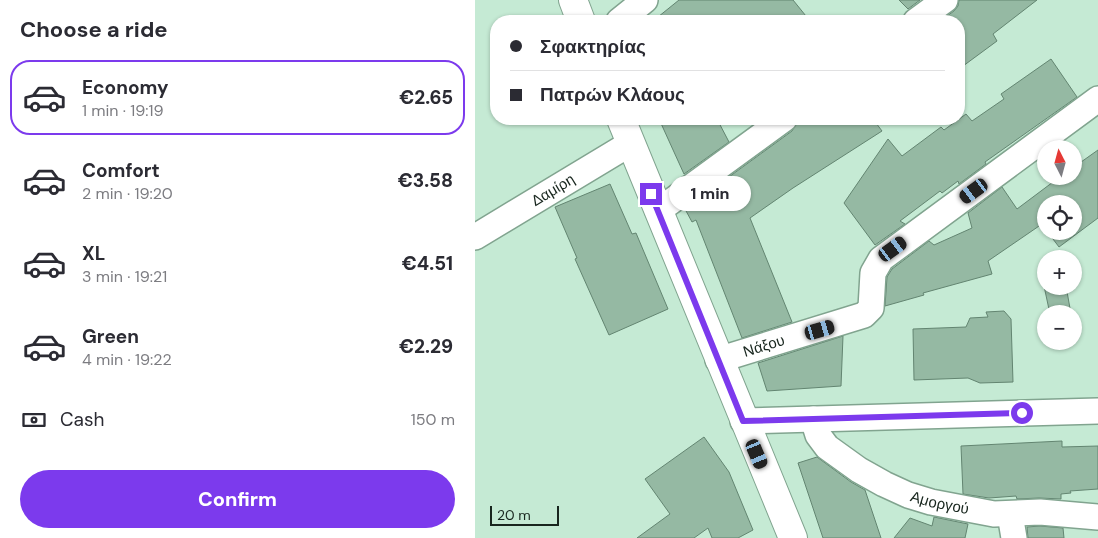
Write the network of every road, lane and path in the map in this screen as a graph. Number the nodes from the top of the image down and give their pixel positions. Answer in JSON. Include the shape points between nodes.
{"nodes":[{"id":1,"x":573,"y":0,"type":"edge"},
{"id":2,"x":645,"y":0,"type":"edge"},
{"id":3,"x":945,"y":0,"type":"edge"},
{"id":4,"x":579,"y":15,"type":"edge"},
{"id":5,"x":626,"y":15,"type":"edge"},
{"id":6,"x":924,"y":15,"type":"edge"},
{"id":7,"x":1098,"y":99,"type":"edge"},
{"id":8,"x":776,"y":125,"type":"edge"},
{"id":9,"x":626,"y":131,"type":"edge"},
{"id":10,"x":658,"y":211,"type":"junction"},
{"id":11,"x":475,"y":237,"type":"edge"},
{"id":12,"x":719,"y":360,"type":"junction"},
{"id":13,"x":1098,"y":410,"type":"edge"},
{"id":14,"x":813,"y":419,"type":"junction"},
{"id":15,"x":743,"y":421,"type":"junction"},
{"id":16,"x":1010,"y":514,"type":"junction"},
{"id":17,"x":1098,"y":516,"type":"edge"},
{"id":18,"x":793,"y":538,"type":"edge"},
{"id":19,"x":1014,"y":538,"type":"edge"}],
"edges":[{"from":1,"to":4,"type":"main road"},
{"from":2,"to":5,"type":"street"},
{"from":3,"to":6,"type":"street"},
{"from":7,"to":12,"type":"street","name":"Νάξου","via":[[881,259],[873,272],[871,308],[864,316]]},
{"from":8,"to":10,"type":"street"},
{"from":9,"to":10,"type":"main road"},
{"from":9,"to":11,"type":"street","name":"Δαμίρη"},
{"from":10,"to":12,"type":"main road"},
{"from":12,"to":15,"type":"main road"},
{"from":13,"to":14,"type":"street"},
{"from":14,"to":15,"type":"street"},
{"from":14,"to":16,"type":"street","name":"Αμοργού","via":[[818,435],[827,446],[884,484],[931,502]]},
{"from":15,"to":18,"type":"main road"},
{"from":16,"to":17,"type":"street","name":"Αμοργού","via":[[1040,512]]},
{"from":16,"to":19,"type":"street"}]}
